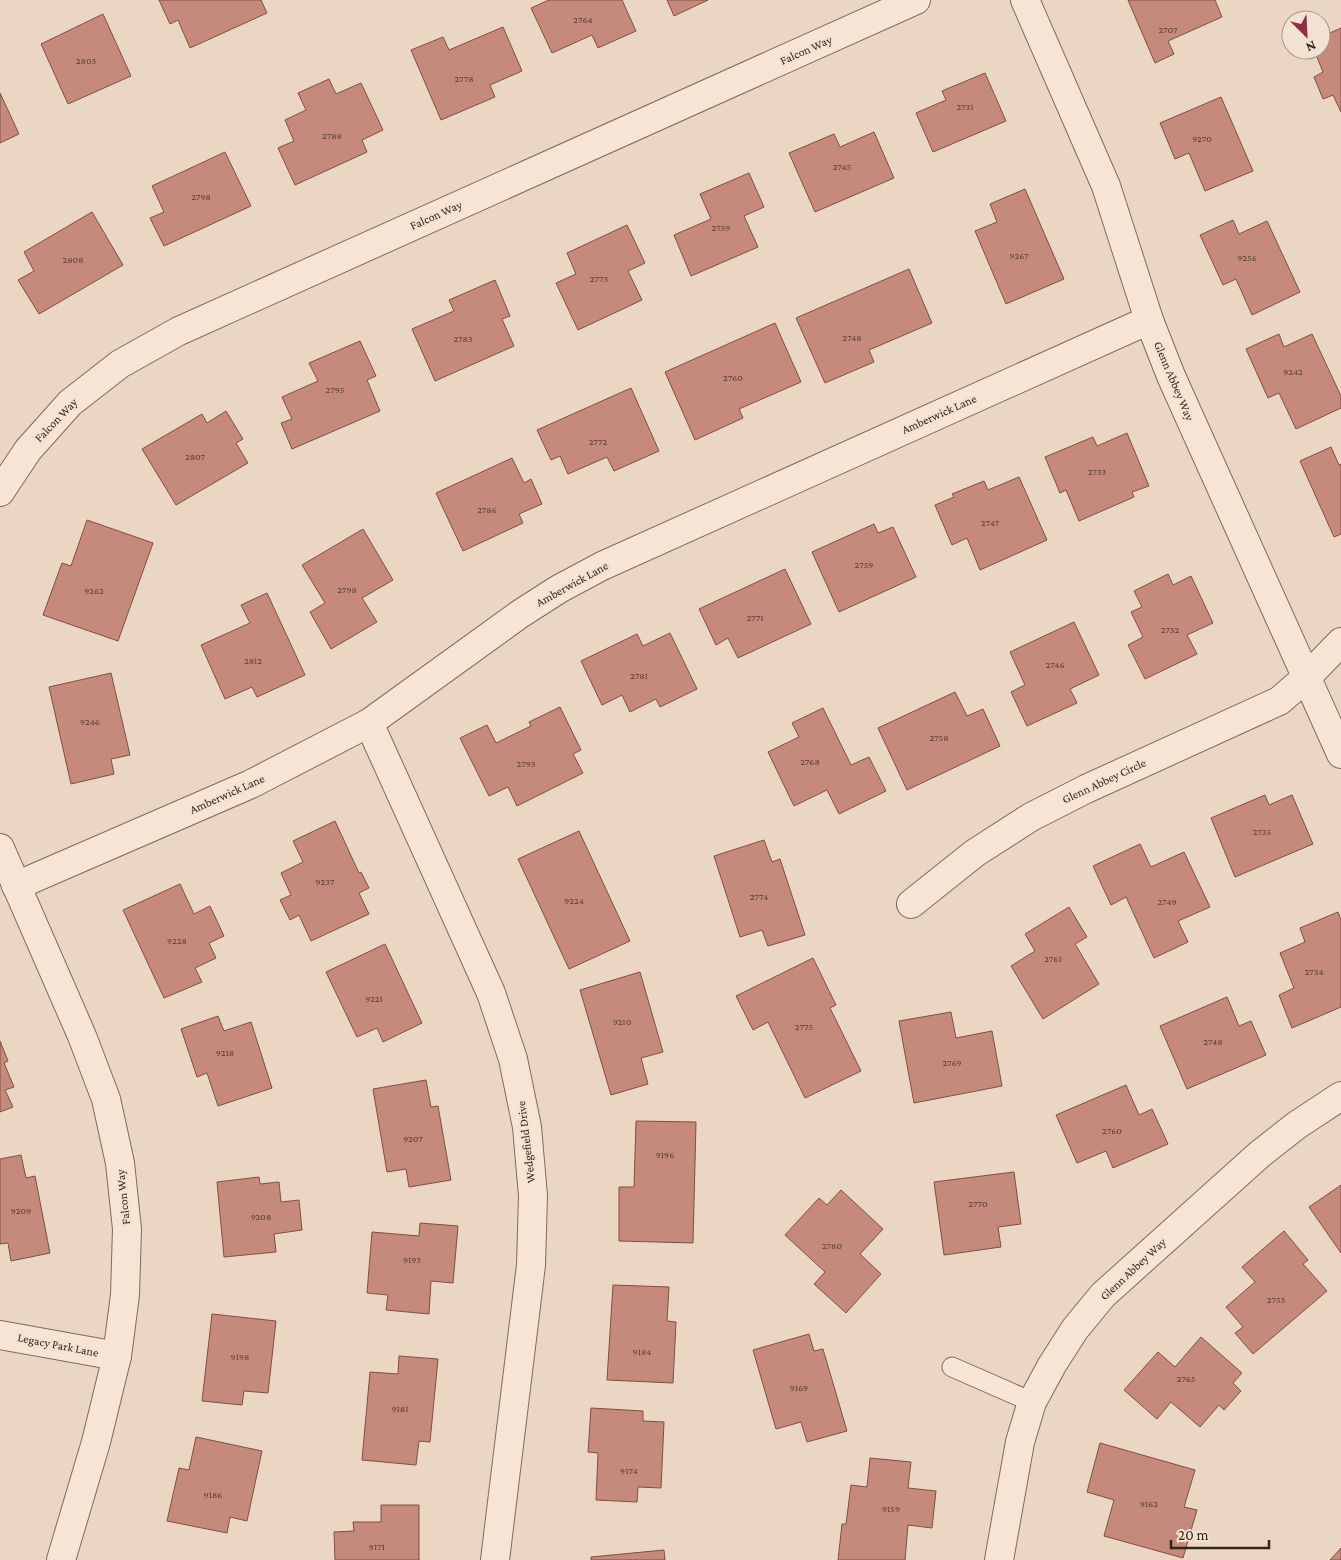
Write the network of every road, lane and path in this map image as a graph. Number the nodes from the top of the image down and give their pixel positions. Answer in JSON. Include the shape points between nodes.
{"nodes":[{"id":1,"x":916,"y":0,"type":"edge"},
{"id":2,"x":1025,"y":0,"type":"edge"},
{"id":3,"x":1149,"y":320,"type":"junction"},
{"id":4,"x":0,"y":492,"type":"edge"},
{"id":5,"x":1341,"y":642,"type":"edge"},
{"id":6,"x":1307,"y":677,"type":"junction"},
{"id":7,"x":369,"y":723,"type":"junction"},
{"id":8,"x":1341,"y":754,"type":"edge"},
{"id":9,"x":0,"y":848,"type":"edge"},
{"id":10,"x":16,"y":886,"type":"junction"},
{"id":11,"x":911,"y":904,"type":"dead end"},
{"id":12,"x":1341,"y":1096,"type":"edge"},
{"id":13,"x":0,"y":1335,"type":"edge"},
{"id":14,"x":117,"y":1356,"type":"junction"},
{"id":15,"x":952,"y":1366,"type":"dead end"},
{"id":16,"x":1032,"y":1402,"type":"junction"},
{"id":17,"x":61,"y":1560,"type":"edge"},
{"id":18,"x":495,"y":1560,"type":"edge"},
{"id":19,"x":999,"y":1560,"type":"edge"}],
"edges":[{"from":1,"to":4,"type":"street","name":"Falcon Way","via":[[179,331],[120,364],[70,403],[28,450]]},
{"from":2,"to":3,"type":"street","name":"Glenn Abbey Way","via":[[1106,186]]},
{"from":3,"to":6,"type":"street","name":"Glenn Abbey Way","via":[[1171,376]]},
{"from":3,"to":7,"type":"street","name":"Amberwick Lane","via":[[602,566],[520,614]]},
{"from":5,"to":6,"type":"street","name":"Glenn Abbey Circle"},
{"from":6,"to":8,"type":"street","name":"Glenn Abbey Way"},
{"from":6,"to":11,"type":"street","name":"Glenn Abbey Circle","via":[[1279,700],[1032,816],[975,853]]},
{"from":7,"to":10,"type":"street","name":"Amberwick Lane","via":[[251,784]]},
{"from":7,"to":18,"type":"street","name":"Wedgefield Drive","via":[[491,993],[513,1059],[527,1127],[532,1196],[531,1265]]},
{"from":9,"to":10,"type":"street","name":"Falcon Way"},
{"from":10,"to":14,"type":"street","name":"Falcon Way","via":[[106,1099],[120,1164],[126,1238],[126,1295]]},
{"from":12,"to":16,"type":"street","name":"Glenn Abbey Way","via":[[1260,1154],[1104,1295],[1052,1364]]},
{"from":13,"to":14,"type":"street","name":"Legacy Park Lane"},
{"from":14,"to":17,"type":"street","name":"Falcon Way","via":[[96,1442]]},
{"from":15,"to":16,"type":"lane"},
{"from":16,"to":19,"type":"street","name":"Glenn Abbey Way","via":[[1020,1442]]}]}
